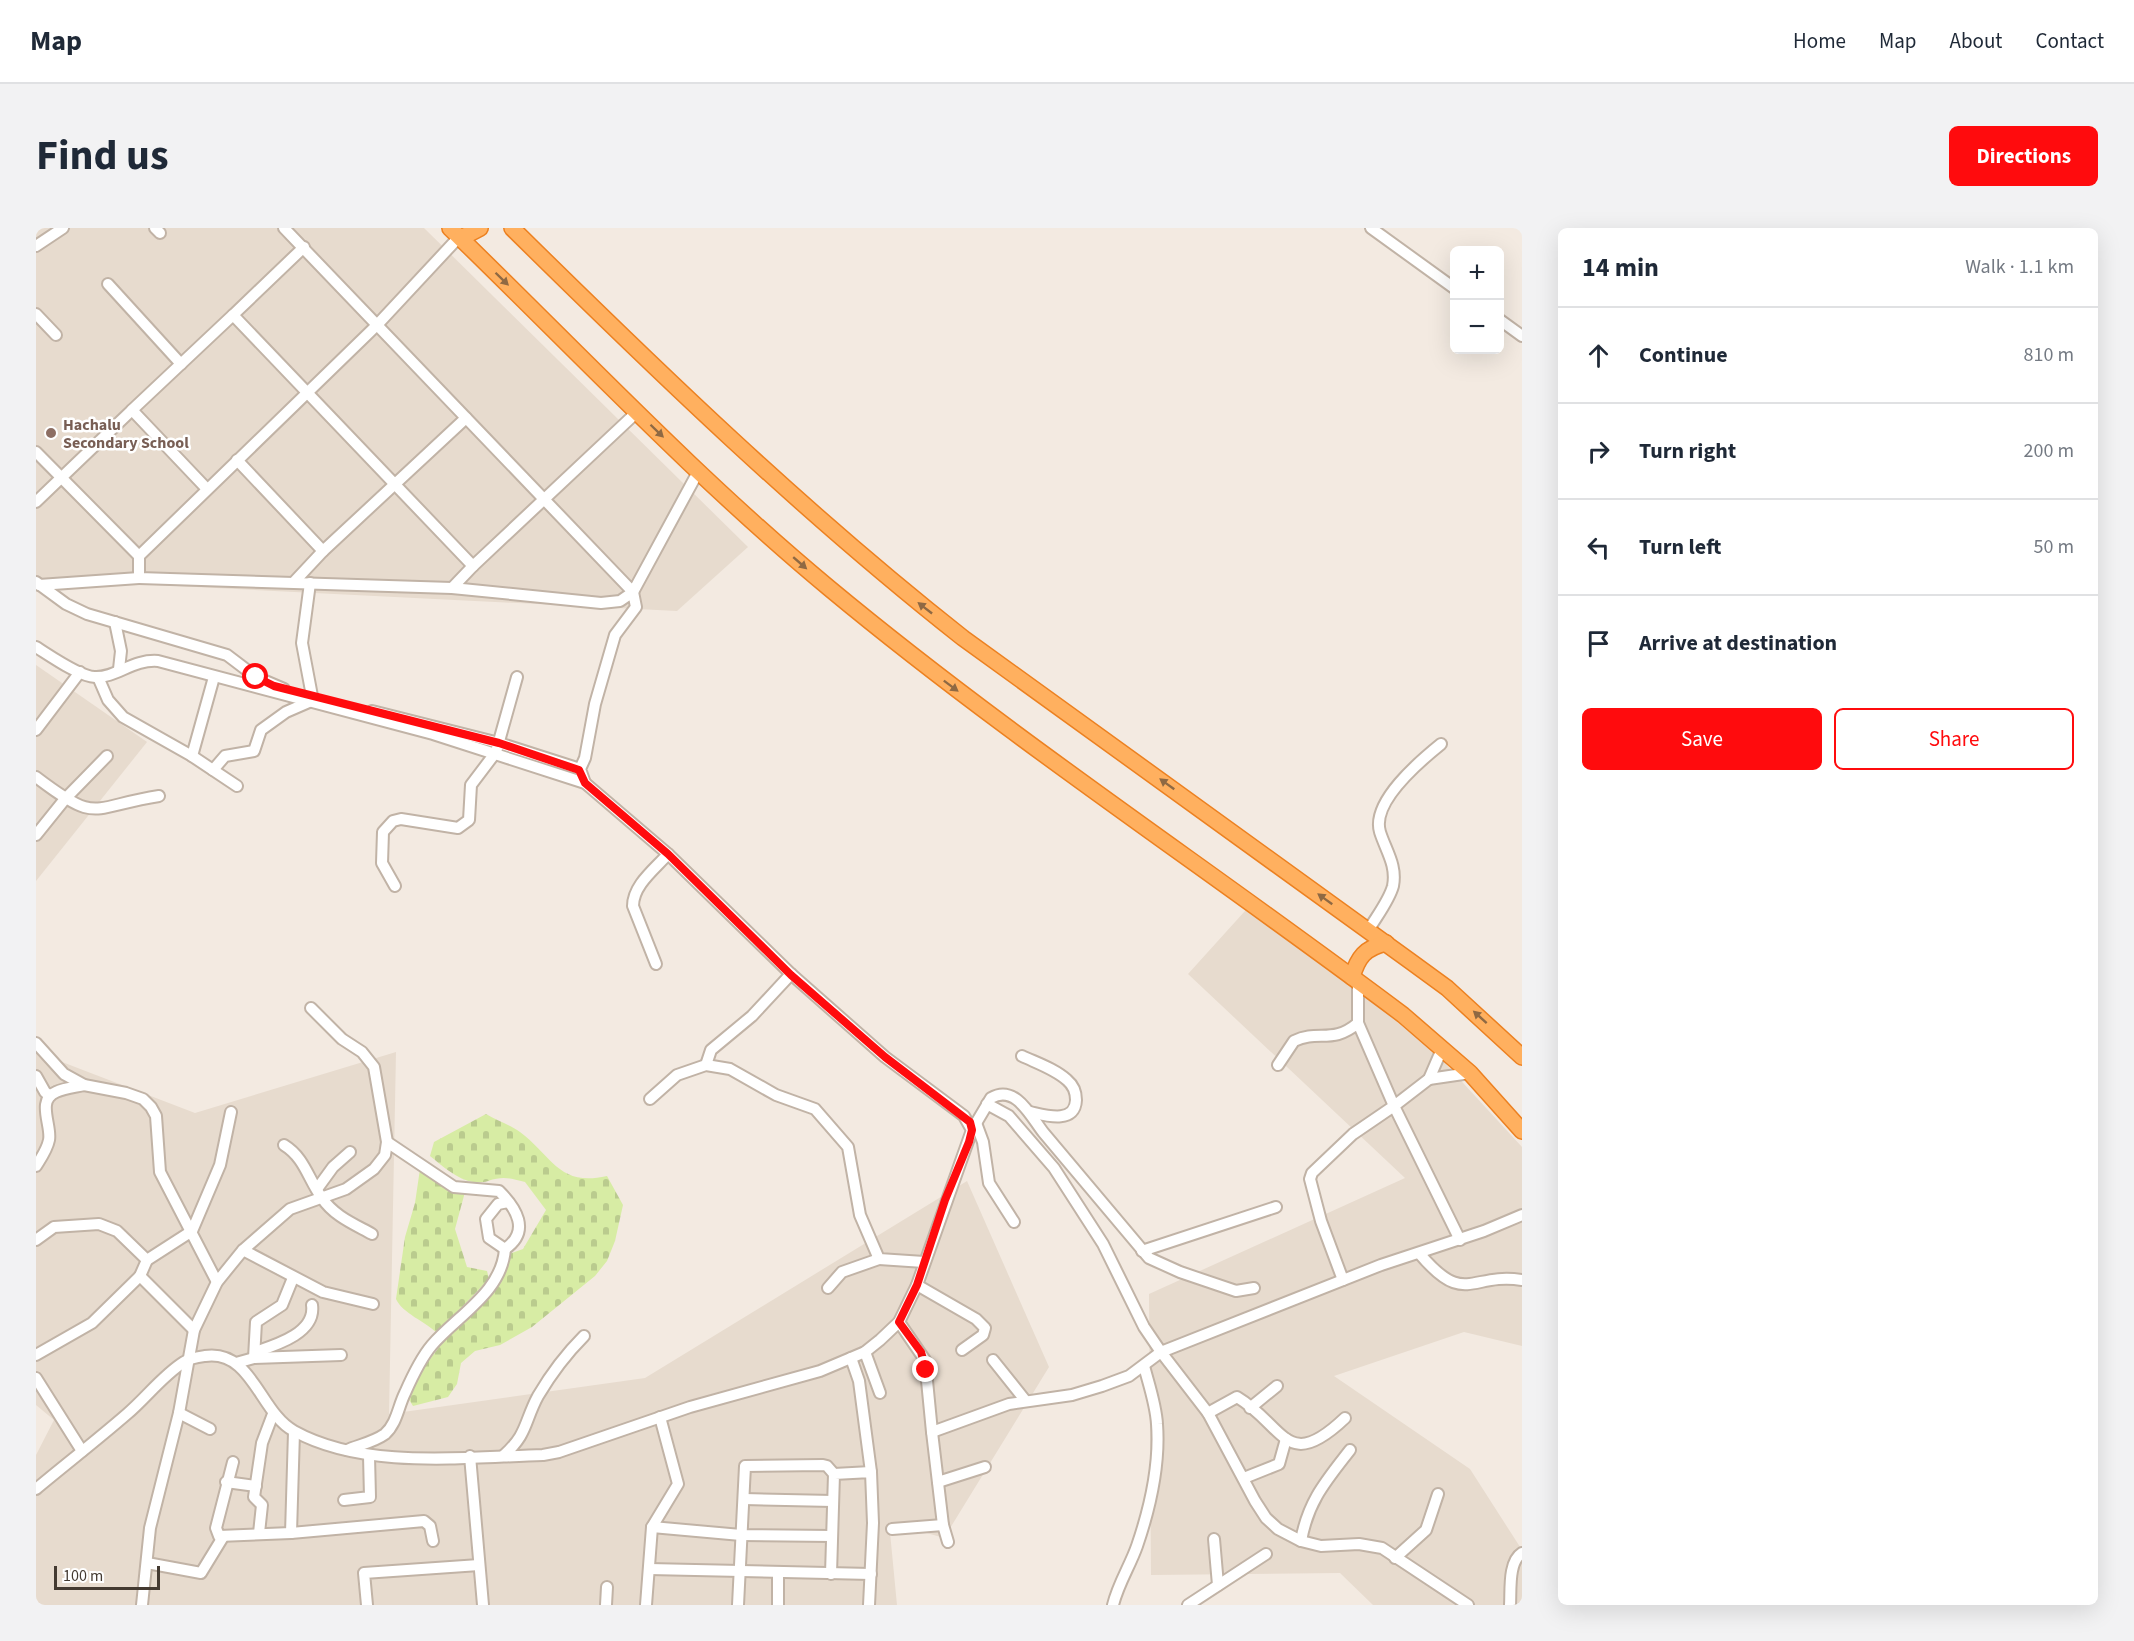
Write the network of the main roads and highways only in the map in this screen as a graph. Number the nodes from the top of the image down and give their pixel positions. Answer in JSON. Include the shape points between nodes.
{"nodes":[{"id":1,"x":480,"y":228,"type":"edge"},
{"id":2,"x":512,"y":228,"type":"edge"},
{"id":3,"x":456,"y":234,"type":"edge"},
{"id":4,"x":1367,"y":930,"type":"junction"},
{"id":5,"x":1386,"y":943,"type":"junction"},
{"id":6,"x":1337,"y":966,"type":"junction"},
{"id":7,"x":1355,"y":979,"type":"junction"},
{"id":8,"x":1522,"y":1058,"type":"edge"},
{"id":9,"x":1522,"y":1131,"type":"edge"}],
"edges":[{"from":1,"to":3,"type":"highway"},
{"from":4,"to":2,"type":"highway","one_way":true,"via":[[963,638],[884,575],[820,522],[652,366]]},
{"from":3,"to":6,"type":"highway","one_way":true,"via":[[698,472],[826,586],[935,675]]},
{"from":4,"to":5,"type":"highway"},
{"from":4,"to":6,"type":"highway"},
{"from":5,"to":7,"type":"highway","via":[[1359,957]]},
{"from":8,"to":5,"type":"highway","one_way":true,"via":[[1447,988]]},
{"from":6,"to":7,"type":"highway"},
{"from":7,"to":9,"type":"highway","via":[[1470,1073]]}]}
